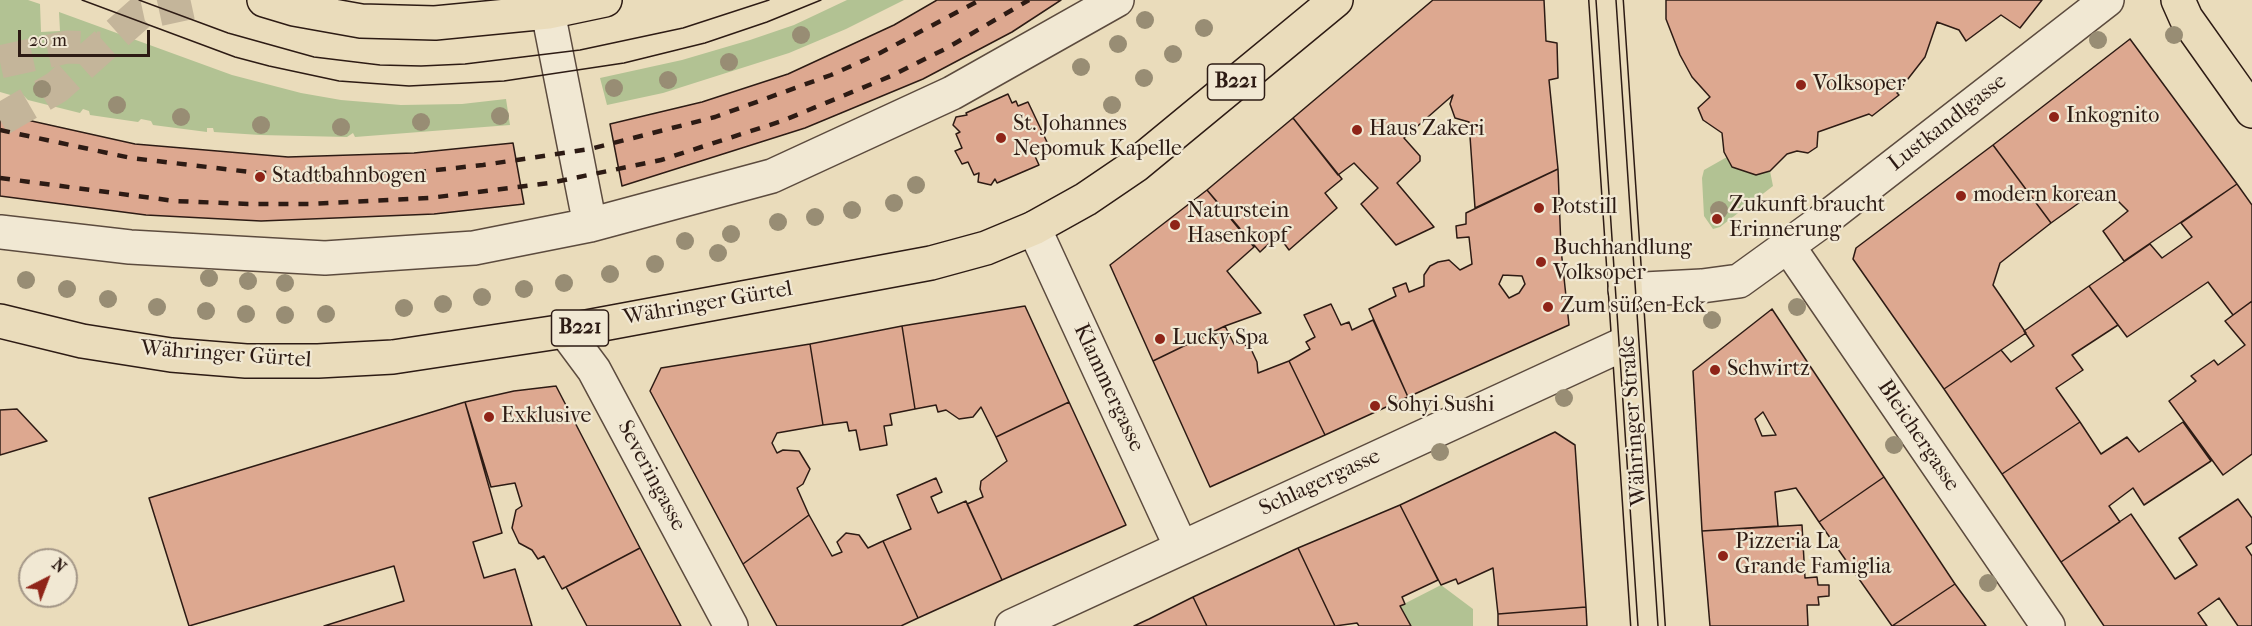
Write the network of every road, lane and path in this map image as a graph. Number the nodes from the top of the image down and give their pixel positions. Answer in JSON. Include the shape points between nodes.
{"nodes":[{"id":1,"x":264,"y":0,"type":"edge"},
{"id":2,"x":605,"y":0,"type":"edge"},
{"id":3,"x":1117,"y":0,"type":"edge"},
{"id":4,"x":1336,"y":0,"type":"edge"},
{"id":5,"x":1606,"y":0,"type":"edge"},
{"id":6,"x":2107,"y":0,"type":"edge"},
{"id":7,"x":2178,"y":0,"type":"edge"},
{"id":8,"x":548,"y":12,"type":"junction"},
{"id":9,"x":2252,"y":111,"type":"edge"},
{"id":10,"x":590,"y":225,"type":"junction"},
{"id":11,"x":1034,"y":228,"type":"junction"},
{"id":12,"x":0,"y":232,"type":"edge"},
{"id":13,"x":1788,"y":246,"type":"junction"},
{"id":14,"x":1625,"y":290,"type":"junction"},
{"id":15,"x":0,"y":321,"type":"edge"},
{"id":16,"x":565,"y":331,"type":"junction"},
{"id":17,"x":1628,"y":342,"type":"junction"},
{"id":18,"x":1181,"y":547,"type":"junction"},
{"id":19,"x":731,"y":626,"type":"edge"},
{"id":20,"x":1011,"y":626,"type":"edge"},
{"id":21,"x":1647,"y":626,"type":"edge"},
{"id":22,"x":2048,"y":626,"type":"edge"}],
"edges":[{"from":1,"to":8,"type":"main road","via":[[361,21],[435,22]]},
{"from":2,"to":8,"type":"main road"},
{"from":3,"to":10,"type":"street","via":[[952,93],[772,176]]},
{"from":4,"to":11,"type":"main road","name":"Währinger Gürtel","number":"B221","via":[[1136,165]]},
{"from":5,"to":14,"type":"main road","name":"Währinger Straße"},
{"from":6,"to":13,"type":"street","name":"Lustkandlgasse"},
{"from":7,"to":9,"type":"main road","via":[[2186,18]]},
{"from":8,"to":10,"type":"street"},
{"from":10,"to":12,"type":"street","via":[[474,248],[325,258],[130,247]]},
{"from":11,"to":16,"type":"main road","name":"Währinger Gürtel","number":"B221","via":[[986,248],[931,263]]},
{"from":11,"to":18,"type":"street","name":"Klammergasse"},
{"from":13,"to":14,"type":"street","name":"Lustkandlgasse","via":[[1739,281]]},
{"from":13,"to":22,"type":"street","name":"Bleichergasse"},
{"from":14,"to":17,"type":"main road","name":"Währinger Straße"},
{"from":15,"to":16,"type":"main road","name":"Währinger Gürtel","number":"B221","via":[[104,345],[246,361],[393,357]]},
{"from":16,"to":19,"type":"street","name":"Severingasse","via":[[594,370]]},
{"from":17,"to":18,"type":"street","name":"Schlagergasse"},
{"from":17,"to":21,"type":"main road","name":"Währinger Straße"},
{"from":18,"to":20,"type":"street","name":"Schlagergasse"}]}
